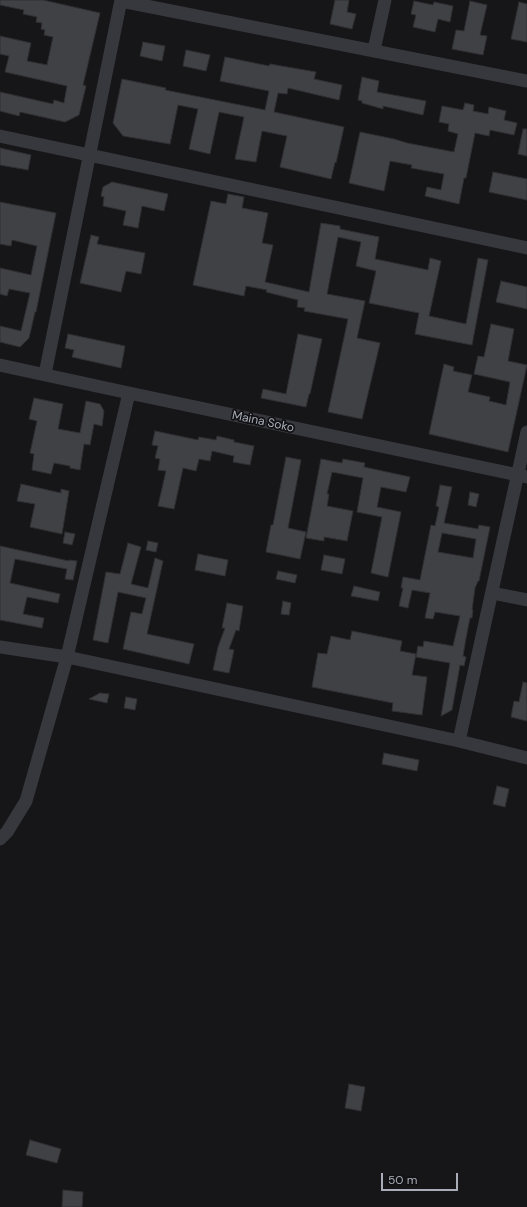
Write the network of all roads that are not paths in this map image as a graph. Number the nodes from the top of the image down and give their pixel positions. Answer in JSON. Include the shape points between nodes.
{"nodes":[{"id":1,"x":385,"y":0,"type":"edge"},
{"id":2,"x":121,"y":1,"type":"edge"},
{"id":3,"x":374,"y":50,"type":"junction"},
{"id":4,"x":527,"y":81,"type":"edge"},
{"id":5,"x":0,"y":136,"type":"edge"},
{"id":6,"x":89,"y":155,"type":"junction"},
{"id":7,"x":527,"y":248,"type":"edge"},
{"id":8,"x":0,"y":365,"type":"edge"},
{"id":9,"x":45,"y":374,"type":"junction"},
{"id":10,"x":129,"y":393,"type":"junction"},
{"id":11,"x":527,"y":432,"type":"edge"},
{"id":12,"x":522,"y":476,"type":"edge"},
{"id":13,"x":492,"y":593,"type":"junction"},
{"id":14,"x":527,"y":600,"type":"edge"},
{"id":15,"x":0,"y":647,"type":"edge"},
{"id":16,"x":67,"y":657,"type":"junction"},
{"id":17,"x":459,"y":741,"type":"junction"},
{"id":18,"x":527,"y":758,"type":"edge"},
{"id":19,"x":0,"y":839,"type":"edge"}],
"edges":[{"from":1,"to":3,"type":"street"},
{"from":2,"to":3,"type":"street"},
{"from":2,"to":6,"type":"street"},
{"from":3,"to":4,"type":"street"},
{"from":5,"to":6,"type":"street"},
{"from":6,"to":7,"type":"street"},
{"from":6,"to":9,"type":"street"},
{"from":8,"to":9,"type":"street","name":"Maina Soko"},
{"from":9,"to":10,"type":"street","name":"Maina Soko"},
{"from":10,"to":12,"type":"street","name":"Maina Soko"},
{"from":10,"to":16,"type":"street"},
{"from":11,"to":12,"type":"street"},
{"from":12,"to":13,"type":"street"},
{"from":13,"to":14,"type":"street"},
{"from":13,"to":17,"type":"street"},
{"from":15,"to":16,"type":"street"},
{"from":16,"to":17,"type":"street"},
{"from":16,"to":19,"type":"street","via":[[26,801]]},
{"from":17,"to":18,"type":"street"}]}
